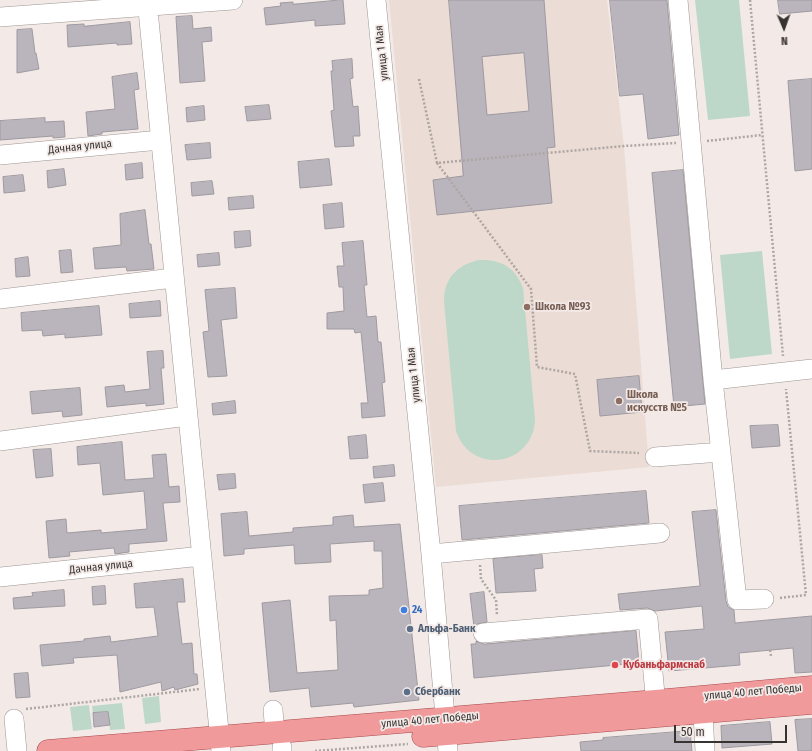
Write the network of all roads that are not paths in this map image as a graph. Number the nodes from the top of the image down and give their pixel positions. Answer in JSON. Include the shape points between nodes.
{"nodes":[{"id":1,"x":233,"y":0,"type":"edge"},
{"id":2,"x":376,"y":0,"type":"edge"},
{"id":3,"x":678,"y":0,"type":"edge"},
{"id":4,"x":147,"y":3,"type":"edge"},
{"id":5,"x":0,"y":17,"type":"edge"},
{"id":6,"x":160,"y":140,"type":"junction"},
{"id":7,"x":0,"y":155,"type":"edge"},
{"id":8,"x":174,"y":278,"type":"junction"},
{"id":9,"x":0,"y":299,"type":"edge"},
{"id":10,"x":812,"y":370,"type":"edge"},
{"id":11,"x":712,"y":380,"type":"junction"},
{"id":12,"x":187,"y":416,"type":"junction"},
{"id":13,"x":0,"y":441,"type":"edge"},
{"id":14,"x":721,"y":452,"type":"junction"},
{"id":15,"x":655,"y":457,"type":"road end"},
{"id":16,"x":660,"y":533,"type":"dead end"},
{"id":17,"x":431,"y":554,"type":"junction"},
{"id":18,"x":202,"y":556,"type":"junction"},
{"id":19,"x":0,"y":577,"type":"edge"},
{"id":20,"x":764,"y":599,"type":"road end"},
{"id":21,"x":491,"y":632,"type":"road end"},
{"id":22,"x":812,"y":687,"type":"edge"},
{"id":23,"x":812,"y":703,"type":"edge"},
{"id":24,"x":273,"y":710,"type":"dead end"},
{"id":25,"x":657,"y":710,"type":"junction"},
{"id":26,"x":19,"y":714,"type":"road end"},
{"id":27,"x":703,"y":714,"type":"junction"},
{"id":28,"x":446,"y":735,"type":"edge"},
{"id":29,"x":280,"y":744,"type":"edge"},
{"id":30,"x":160,"y":746,"type":"edge"},
{"id":31,"x":226,"y":747,"type":"edge"},
{"id":32,"x":17,"y":751,"type":"edge"},
{"id":33,"x":48,"y":751,"type":"edge"},
{"id":34,"x":705,"y":751,"type":"edge"}],
"edges":[{"from":1,"to":4,"type":"street"},
{"from":2,"to":17,"type":"street","name":"улица 1 Мая"},
{"from":3,"to":11,"type":"street"},
{"from":4,"to":5,"type":"street"},
{"from":4,"to":6,"type":"street"},
{"from":6,"to":7,"type":"street","name":"Дачная улица"},
{"from":6,"to":8,"type":"street"},
{"from":8,"to":9,"type":"street"},
{"from":8,"to":12,"type":"street"},
{"from":10,"to":11,"type":"street"},
{"from":11,"to":14,"type":"street"},
{"from":12,"to":13,"type":"street"},
{"from":12,"to":18,"type":"street"},
{"from":14,"to":15,"type":"street"},
{"from":14,"to":20,"type":"street","via":[[737,600]]},
{"from":16,"to":17,"type":"street"},
{"from":17,"to":28,"type":"street","name":"улица 1 Мая"},
{"from":18,"to":19,"type":"street","name":"Дачная улица"},
{"from":18,"to":31,"type":"street","via":[[215,688]]},
{"from":21,"to":25,"type":"street","via":[[648,619]]},
{"from":22,"to":25,"type":"main road","name":"улица 40 лет Победы"},
{"from":23,"to":27,"type":"main road","name":"улица 40 лет Победы"},
{"from":24,"to":29,"type":"street"},
{"from":25,"to":27,"type":"main road","name":"улица 40 лет Победы"},
{"from":25,"to":28,"type":"main road","name":"улица 40 лет Победы"},
{"from":26,"to":32,"type":"street"},
{"from":27,"to":34,"type":"street"},
{"from":28,"to":29,"type":"main road","name":"улица 40 лет Победы"},
{"from":29,"to":31,"type":"main road","name":"улица 40 лет Победы"},
{"from":30,"to":31,"type":"main road"},
{"from":30,"to":33,"type":"main road"}]}
